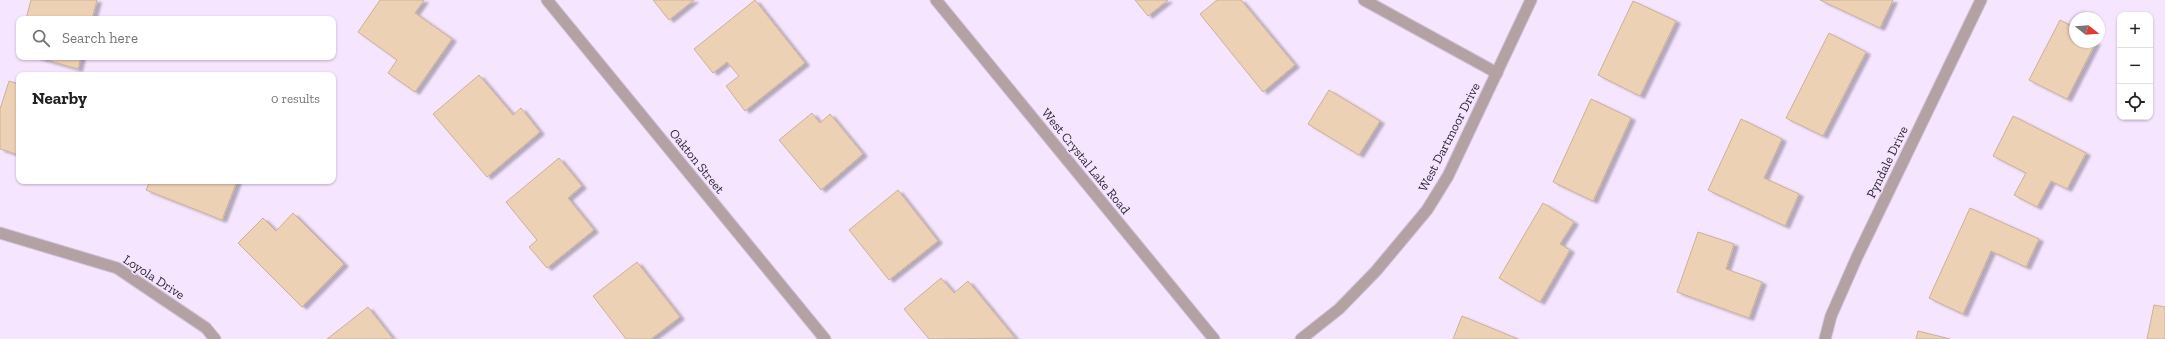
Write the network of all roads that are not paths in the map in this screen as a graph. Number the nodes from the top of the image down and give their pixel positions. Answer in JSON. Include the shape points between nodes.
{"nodes":[{"id":1,"x":548,"y":0,"type":"edge"},
{"id":2,"x":936,"y":0,"type":"edge"},
{"id":3,"x":1364,"y":0,"type":"edge"},
{"id":4,"x":1531,"y":0,"type":"edge"},
{"id":5,"x":1981,"y":0,"type":"edge"},
{"id":6,"x":1496,"y":73,"type":"junction"},
{"id":7,"x":0,"y":233,"type":"edge"},
{"id":8,"x":215,"y":339,"type":"edge"},
{"id":9,"x":825,"y":339,"type":"edge"},
{"id":10,"x":1214,"y":339,"type":"edge"},
{"id":11,"x":1301,"y":339,"type":"edge"},
{"id":12,"x":1825,"y":339,"type":"edge"}],
"edges":[{"from":1,"to":9,"type":"street","name":"Oakton Street"},
{"from":2,"to":10,"type":"street","name":"West Crystal Lake Road"},
{"from":3,"to":6,"type":"street"},
{"from":4,"to":6,"type":"street","name":"West Dartmoor Drive"},
{"from":5,"to":12,"type":"street","name":"Pyndale Drive","via":[[1857,257],[1831,316]]},
{"from":6,"to":11,"type":"street","name":"West Dartmoor Drive","via":[[1448,176],[1427,210],[1376,271],[1339,309]]},
{"from":7,"to":8,"type":"street","name":"Loyola Drive","via":[[117,268],[206,328]]}]}
